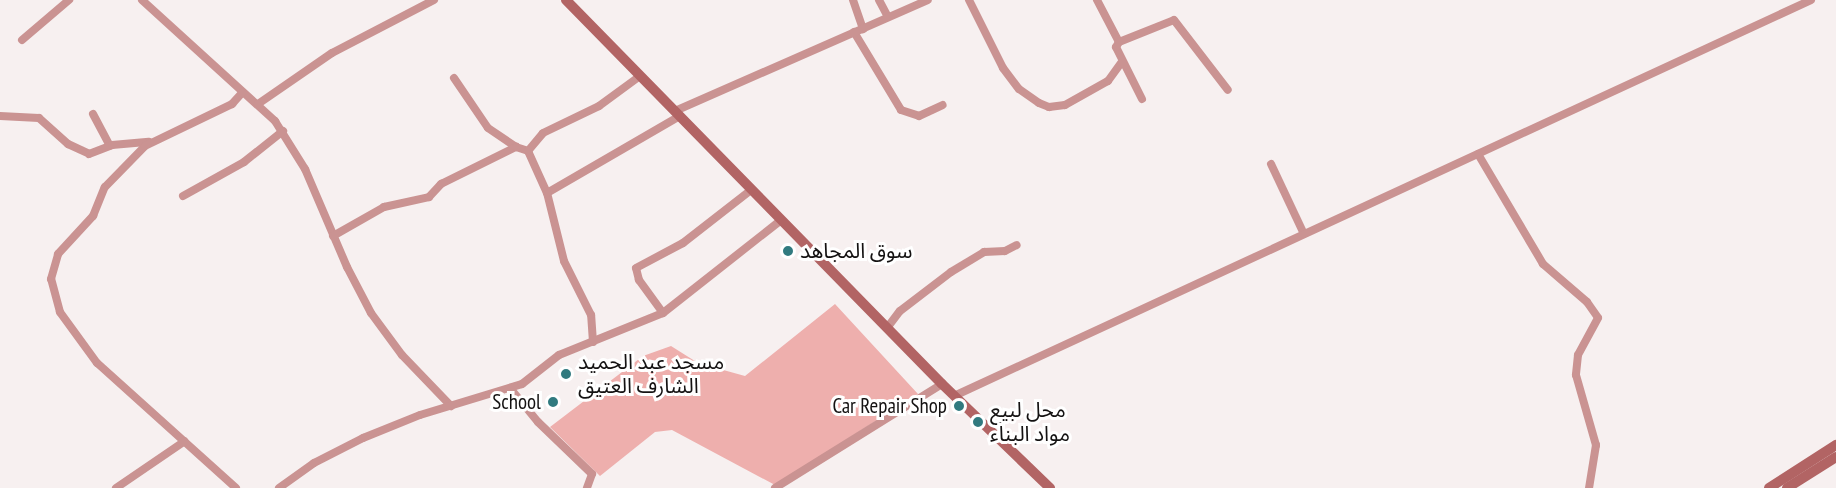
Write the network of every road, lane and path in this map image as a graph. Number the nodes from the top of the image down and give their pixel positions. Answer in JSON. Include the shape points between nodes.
{"nodes":[{"id":1,"x":69,"y":0,"type":"edge"},
{"id":2,"x":142,"y":0,"type":"edge"},
{"id":3,"x":434,"y":0,"type":"edge"},
{"id":4,"x":566,"y":0,"type":"edge"},
{"id":5,"x":853,"y":0,"type":"edge"},
{"id":6,"x":879,"y":0,"type":"edge"},
{"id":7,"x":928,"y":0,"type":"edge"},
{"id":8,"x":969,"y":0,"type":"edge"},
{"id":9,"x":1097,"y":0,"type":"edge"},
{"id":10,"x":1811,"y":0,"type":"edge"},
{"id":11,"x":888,"y":17,"type":"junction"},
{"id":12,"x":858,"y":31,"type":"junction"},
{"id":13,"x":22,"y":40,"type":"dead end"},
{"id":14,"x":1119,"y":42,"type":"junction"},
{"id":15,"x":1121,"y":63,"type":"junction"},
{"id":16,"x":640,"y":76,"type":"junction"},
{"id":17,"x":454,"y":78,"type":"dead end"},
{"id":18,"x":1228,"y":90,"type":"dead end"},
{"id":19,"x":242,"y":93,"type":"junction"},
{"id":20,"x":1142,"y":99,"type":"dead end"},
{"id":21,"x":258,"y":104,"type":"junction"},
{"id":22,"x":943,"y":105,"type":"dead end"},
{"id":23,"x":93,"y":114,"type":"dead end"},
{"id":24,"x":677,"y":114,"type":"junction"},
{"id":25,"x":0,"y":116,"type":"edge"},
{"id":26,"x":283,"y":132,"type":"junction"},
{"id":27,"x":150,"y":142,"type":"junction"},
{"id":28,"x":110,"y":146,"type":"junction"},
{"id":29,"x":516,"y":147,"type":"junction"},
{"id":30,"x":528,"y":151,"type":"junction"},
{"id":31,"x":1478,"y":154,"type":"junction"},
{"id":32,"x":1271,"y":164,"type":"dead end"},
{"id":33,"x":751,"y":190,"type":"junction"},
{"id":34,"x":547,"y":193,"type":"junction"},
{"id":35,"x":183,"y":196,"type":"dead end"},
{"id":36,"x":781,"y":220,"type":"junction"},
{"id":37,"x":1304,"y":234,"type":"junction"},
{"id":38,"x":333,"y":236,"type":"junction"},
{"id":39,"x":1017,"y":245,"type":"dead end"},
{"id":40,"x":663,"y":313,"type":"junction"},
{"id":41,"x":886,"y":328,"type":"junction"},
{"id":42,"x":593,"y":342,"type":"junction"},
{"id":43,"x":942,"y":384,"type":"junction"},
{"id":44,"x":510,"y":388,"type":"junction"},
{"id":45,"x":954,"y":396,"type":"junction"},
{"id":46,"x":451,"y":406,"type":"junction"},
{"id":47,"x":185,"y":441,"type":"junction"},
{"id":48,"x":1836,"y":445,"type":"edge"},
{"id":49,"x":1836,"y":457,"type":"edge"},
{"id":50,"x":779,"y":487,"type":"edge"},
{"id":51,"x":116,"y":488,"type":"edge"},
{"id":52,"x":236,"y":488,"type":"edge"},
{"id":53,"x":279,"y":488,"type":"edge"},
{"id":54,"x":586,"y":488,"type":"edge"},
{"id":55,"x":1050,"y":488,"type":"edge"},
{"id":56,"x":1589,"y":488,"type":"edge"},
{"id":57,"x":1769,"y":488,"type":"edge"},
{"id":58,"x":1787,"y":488,"type":"edge"}],
"edges":[{"from":1,"to":13,"type":"street"},
{"from":2,"to":19,"type":"street","via":[[231,78]]},
{"from":3,"to":21,"type":"street","via":[[332,53]]},
{"from":4,"to":16,"type":"main road"},
{"from":5,"to":12,"type":"street"},
{"from":6,"to":11,"type":"street"},
{"from":7,"to":11,"type":"street"},
{"from":8,"to":15,"type":"street","via":[[1003,68],[1019,89],[1039,103],[1049,107],[1065,105],[1108,81]]},
{"from":9,"to":14,"type":"street"},
{"from":10,"to":31,"type":"street"},
{"from":11,"to":12,"type":"street"},
{"from":12,"to":22,"type":"street","via":[[901,110],[919,116]]},
{"from":12,"to":24,"type":"street"},
{"from":14,"to":15,"type":"street","via":[[1115,49]]},
{"from":14,"to":18,"type":"street","via":[[1176,20]]},
{"from":15,"to":20,"type":"street"},
{"from":16,"to":24,"type":"main road"},
{"from":16,"to":30,"type":"street","via":[[599,106],[543,133]]},
{"from":17,"to":29,"type":"street","via":[[488,128]]},
{"from":19,"to":21,"type":"street"},
{"from":19,"to":27,"type":"street","via":[[227,106]]},
{"from":21,"to":26,"type":"street"},
{"from":23,"to":28,"type":"street"},
{"from":24,"to":33,"type":"main road"},
{"from":24,"to":34,"type":"street"},
{"from":25,"to":28,"type":"street","via":[[46,121],[64,141],[86,154]]},
{"from":26,"to":35,"type":"street","via":[[244,162]]},
{"from":26,"to":38,"type":"street","via":[[305,169]]},
{"from":27,"to":28,"type":"street"},
{"from":27,"to":47,"type":"street","via":[[109,182],[93,216],[58,254],[51,288],[60,312],[97,363]]},
{"from":29,"to":30,"type":"street"},
{"from":29,"to":38,"type":"street","via":[[441,184],[429,197],[384,207]]},
{"from":30,"to":34,"type":"street"},
{"from":31,"to":37,"type":"street"},
{"from":31,"to":56,"type":"street","via":[[1543,264],[1587,302],[1598,318],[1576,367],[1596,445]]},
{"from":32,"to":37,"type":"street"},
{"from":33,"to":36,"type":"main road"},
{"from":33,"to":40,"type":"street","via":[[683,243],[636,268],[639,280]]},
{"from":34,"to":42,"type":"street","via":[[564,261],[591,315]]},
{"from":36,"to":40,"type":"street"},
{"from":36,"to":41,"type":"main road"},
{"from":37,"to":45,"type":"street"},
{"from":38,"to":46,"type":"street","via":[[381,328]]},
{"from":39,"to":41,"type":"street","via":[[1005,252],[984,252],[951,272],[900,311]]},
{"from":40,"to":42,"type":"street"},
{"from":41,"to":43,"type":"main road"},
{"from":42,"to":44,"type":"street","via":[[560,355],[532,378]]},
{"from":43,"to":45,"type":"main road"},
{"from":43,"to":50,"type":"street"},
{"from":44,"to":46,"type":"street"},
{"from":44,"to":54,"type":"street","via":[[592,474]]},
{"from":45,"to":55,"type":"main road"},
{"from":46,"to":53,"type":"street","via":[[353,442]]},
{"from":47,"to":51,"type":"street"},
{"from":47,"to":52,"type":"street"},
{"from":48,"to":57,"type":"main road"},
{"from":49,"to":58,"type":"main road"}]}
